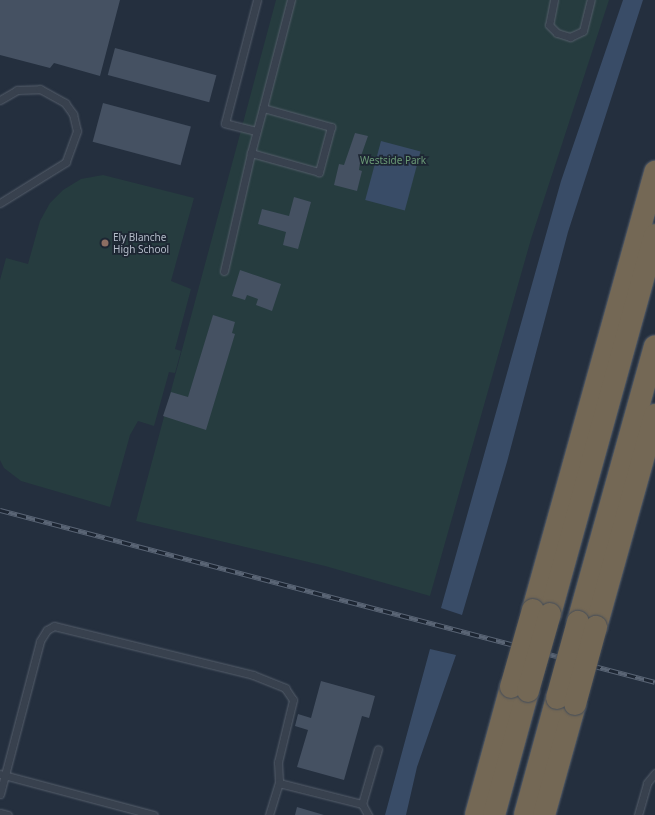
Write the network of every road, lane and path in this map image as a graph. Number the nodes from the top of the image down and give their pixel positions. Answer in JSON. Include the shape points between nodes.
{"nodes":[{"id":1,"x":257,"y":0,"type":"edge"},
{"id":2,"x":291,"y":0,"type":"edge"},
{"id":3,"x":554,"y":0,"type":"edge"},
{"id":4,"x":592,"y":0,"type":"edge"},
{"id":5,"x":0,"y":100,"type":"edge"},
{"id":6,"x":263,"y":108,"type":"junction"},
{"id":7,"x":256,"y":131,"type":"junction"},
{"id":8,"x":251,"y":153,"type":"junction"},
{"id":9,"x":655,"y":172,"type":"edge"},
{"id":10,"x":0,"y":203,"type":"edge"},
{"id":11,"x":655,"y":235,"type":"edge"},
{"id":12,"x":224,"y":271,"type":"dead end"},
{"id":13,"x":655,"y":347,"type":"edge"},
{"id":14,"x":655,"y":415,"type":"edge"},
{"id":15,"x":541,"y":612,"type":"junction"},
{"id":16,"x":587,"y":625,"type":"junction"},
{"id":17,"x":520,"y":689,"type":"junction"},
{"id":18,"x":566,"y":701,"type":"junction"},
{"id":19,"x":378,"y":749,"type":"dead end"},
{"id":20,"x":655,"y":773,"type":"edge"},
{"id":21,"x":2,"y":775,"type":"edge"},
{"id":22,"x":279,"y":782,"type":"junction"},
{"id":23,"x":0,"y":794,"type":"edge"},
{"id":24,"x":362,"y":804,"type":"junction"},
{"id":25,"x":0,"y":813,"type":"edge"},
{"id":26,"x":8,"y":815,"type":"edge"},
{"id":27,"x":154,"y":815,"type":"edge"},
{"id":28,"x":269,"y":815,"type":"edge"},
{"id":29,"x":368,"y":815,"type":"edge"},
{"id":30,"x":476,"y":815,"type":"edge"},
{"id":31,"x":494,"y":815,"type":"edge"},
{"id":32,"x":525,"y":815,"type":"edge"},
{"id":33,"x":544,"y":815,"type":"edge"},
{"id":34,"x":638,"y":815,"type":"edge"}],
"edges":[{"from":1,"to":7,"type":"lane","via":[[225,123]]},
{"from":2,"to":6,"type":"lane"},
{"from":3,"to":4,"type":"lane","via":[[549,25],[558,34],[570,36],[583,31]]},
{"from":5,"to":10,"type":"lane","via":[[17,90],[40,88],[59,98],[69,109],[77,130],[66,162]]},
{"from":6,"to":7,"type":"lane"},
{"from":6,"to":8,"type":"lane","via":[[331,127],[319,172]]},
{"from":7,"to":8,"type":"lane"},
{"from":8,"to":12,"type":"lane"},
{"from":9,"to":15,"type":"highway"},
{"from":11,"to":15,"type":"highway"},
{"from":13,"to":16,"type":"highway"},
{"from":14,"to":16,"type":"highway"},
{"from":15,"to":17,"type":"highway","bridge":true},
{"from":16,"to":18,"type":"highway","bridge":true},
{"from":17,"to":30,"type":"highway"},
{"from":17,"to":31,"type":"highway"},
{"from":18,"to":32,"type":"highway"},
{"from":18,"to":33,"type":"highway"},
{"from":19,"to":24,"type":"lane"},
{"from":20,"to":34,"type":"lane","via":[[647,783]]},
{"from":21,"to":22,"type":"lane","via":[[40,641],[50,628],[63,626],[254,675],[285,688],[293,700],[278,762]]},
{"from":21,"to":23,"type":"lane"},
{"from":21,"to":27,"type":"lane"},
{"from":22,"to":24,"type":"lane"},
{"from":22,"to":28,"type":"lane"},
{"from":24,"to":29,"type":"lane"},
{"from":25,"to":26,"type":"lane"}]}
